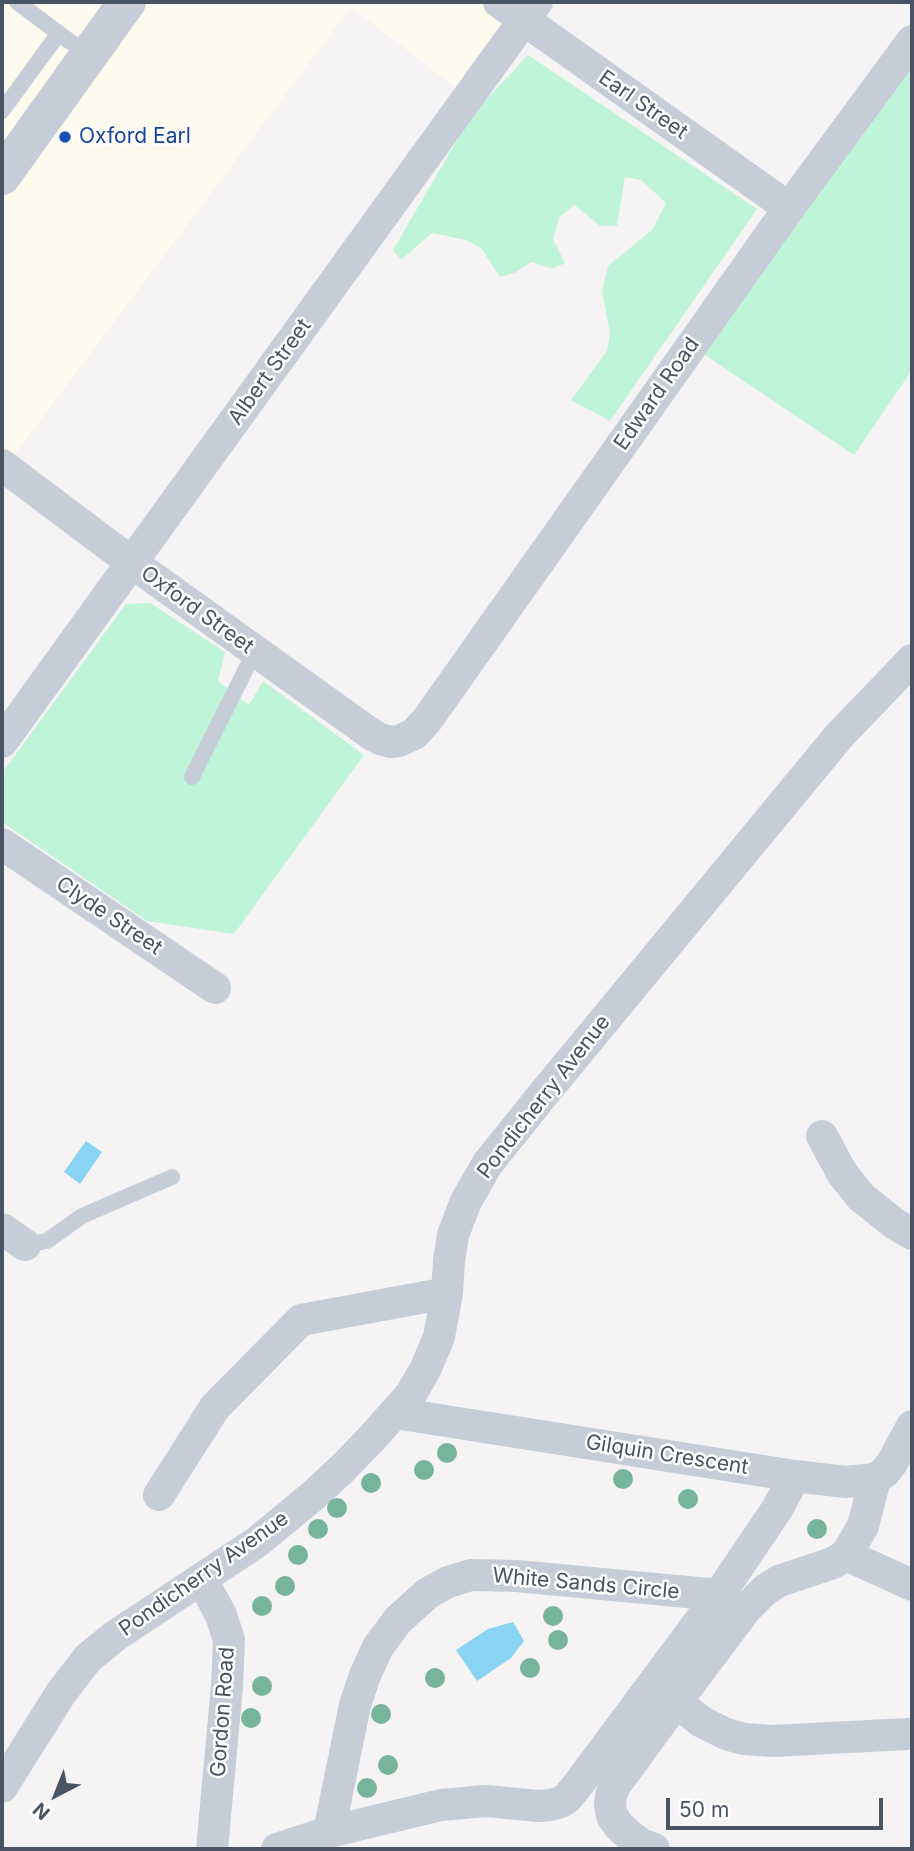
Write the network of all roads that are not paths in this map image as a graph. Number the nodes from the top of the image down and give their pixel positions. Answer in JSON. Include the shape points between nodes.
{"nodes":[{"id":1,"x":17,"y":2,"type":"edge"},
{"id":2,"x":127,"y":2,"type":"edge"},
{"id":3,"x":499,"y":2,"type":"edge"},
{"id":4,"x":531,"y":11,"type":"edge"},
{"id":5,"x":59,"y":33,"type":"junction"},
{"id":6,"x":912,"y":41,"type":"edge"},
{"id":7,"x":88,"y":55,"type":"junction"},
{"id":8,"x":2,"y":111,"type":"edge"},
{"id":9,"x":11,"y":156,"type":"edge"},
{"id":10,"x":789,"y":208,"type":"junction"},
{"id":11,"x":2,"y":466,"type":"edge"},
{"id":12,"x":131,"y":562,"type":"junction"},
{"id":13,"x":255,"y":651,"type":"junction"},
{"id":14,"x":912,"y":660,"type":"edge"},
{"id":15,"x":399,"y":741,"type":"joint"},
{"id":16,"x":2,"y":742,"type":"edge"},
{"id":17,"x":192,"y":777,"type":"dead end"},
{"id":18,"x":2,"y":844,"type":"edge"},
{"id":19,"x":215,"y":988,"type":"dead end"},
{"id":20,"x":822,"y":1136,"type":"dead end"},
{"id":21,"x":172,"y":1177,"type":"dead end"},
{"id":22,"x":912,"y":1234,"type":"edge"},
{"id":23,"x":13,"y":1237,"type":"edge"},
{"id":24,"x":447,"y":1293,"type":"junction"},
{"id":25,"x":395,"y":1413,"type":"junction"},
{"id":26,"x":912,"y":1426,"type":"edge"},
{"id":27,"x":795,"y":1476,"type":"junction"},
{"id":28,"x":875,"y":1479,"type":"junction"},
{"id":29,"x":159,"y":1495,"type":"dead end"},
{"id":30,"x":846,"y":1555,"type":"junction"},
{"id":31,"x":202,"y":1580,"type":"junction"},
{"id":32,"x":912,"y":1585,"type":"edge"},
{"id":33,"x":719,"y":1595,"type":"junction"},
{"id":34,"x":676,"y":1702,"type":"junction"},
{"id":35,"x":907,"y":1734,"type":"dead end"},
{"id":36,"x":2,"y":1787,"type":"edge"},
{"id":37,"x":329,"y":1832,"type":"junction"},
{"id":38,"x":212,"y":1849,"type":"edge"},
{"id":39,"x":277,"y":1849,"type":"edge"},
{"id":40,"x":654,"y":1849,"type":"edge"}],
"edges":[{"from":1,"to":5,"type":"lane"},
{"from":2,"to":7,"type":"street"},
{"from":3,"to":4,"type":"street","name":"Earl Street"},
{"from":4,"to":10,"type":"street","name":"Earl Street"},
{"from":4,"to":12,"type":"street","name":"Albert Street"},
{"from":5,"to":7,"type":"lane"},
{"from":5,"to":8,"type":"lane"},
{"from":6,"to":10,"type":"street","name":"Edward Road"},
{"from":7,"to":9,"type":"street"},
{"from":10,"to":15,"type":"street","name":"Edward Road","via":[[427,720]]},
{"from":11,"to":12,"type":"street","name":"Oxford Street"},
{"from":12,"to":13,"type":"street","name":"Oxford Street"},
{"from":12,"to":16,"type":"street","name":"Albert Street"},
{"from":13,"to":15,"type":"street","name":"Oxford Street","via":[[371,734]]},
{"from":13,"to":17,"type":"lane"},
{"from":14,"to":24,"type":"street","name":"Pondicherry Avenue","via":[[839,736],[488,1163],[453,1235]]},
{"from":18,"to":19,"type":"street","name":"Clyde Street"},
{"from":20,"to":22,"type":"street","via":[[861,1198]]},
{"from":21,"to":23,"type":"lane","via":[[82,1216],[47,1241]]},
{"from":24,"to":25,"type":"street","name":"Pondicherry Avenue","via":[[439,1337],[425,1370]]},
{"from":24,"to":29,"type":"street","via":[[301,1320],[215,1407]]},
{"from":25,"to":27,"type":"street","name":"Gilquin Crescent"},
{"from":25,"to":31,"type":"street","name":"Pondicherry Avenue","via":[[314,1495]]},
{"from":26,"to":28,"type":"street","via":[[892,1464]]},
{"from":27,"to":28,"type":"street","name":"Gilquin Crescent","via":[[846,1482]]},
{"from":27,"to":33,"type":"street","name":"White Sands Circle"},
{"from":28,"to":30,"type":"street","via":[[863,1526]]},
{"from":30,"to":32,"type":"street"},
{"from":30,"to":34,"type":"street","via":[[765,1590]]},
{"from":31,"to":36,"type":"street","name":"Pondicherry Avenue","via":[[88,1658]]},
{"from":31,"to":38,"type":"street","name":"Gordon Road","via":[[229,1640]]},
{"from":33,"to":37,"type":"street","name":"White Sands Circle","via":[[561,1802],[441,1805]]},
{"from":33,"to":37,"type":"street","name":"White Sands Circle","via":[[471,1574],[428,1593],[398,1620],[365,1675]]},
{"from":34,"to":35,"type":"street","via":[[702,1722],[744,1739]]},
{"from":34,"to":40,"type":"street","via":[[611,1795],[612,1816],[641,1844]]},
{"from":37,"to":39,"type":"street","name":"White Sands Circle"}]}
